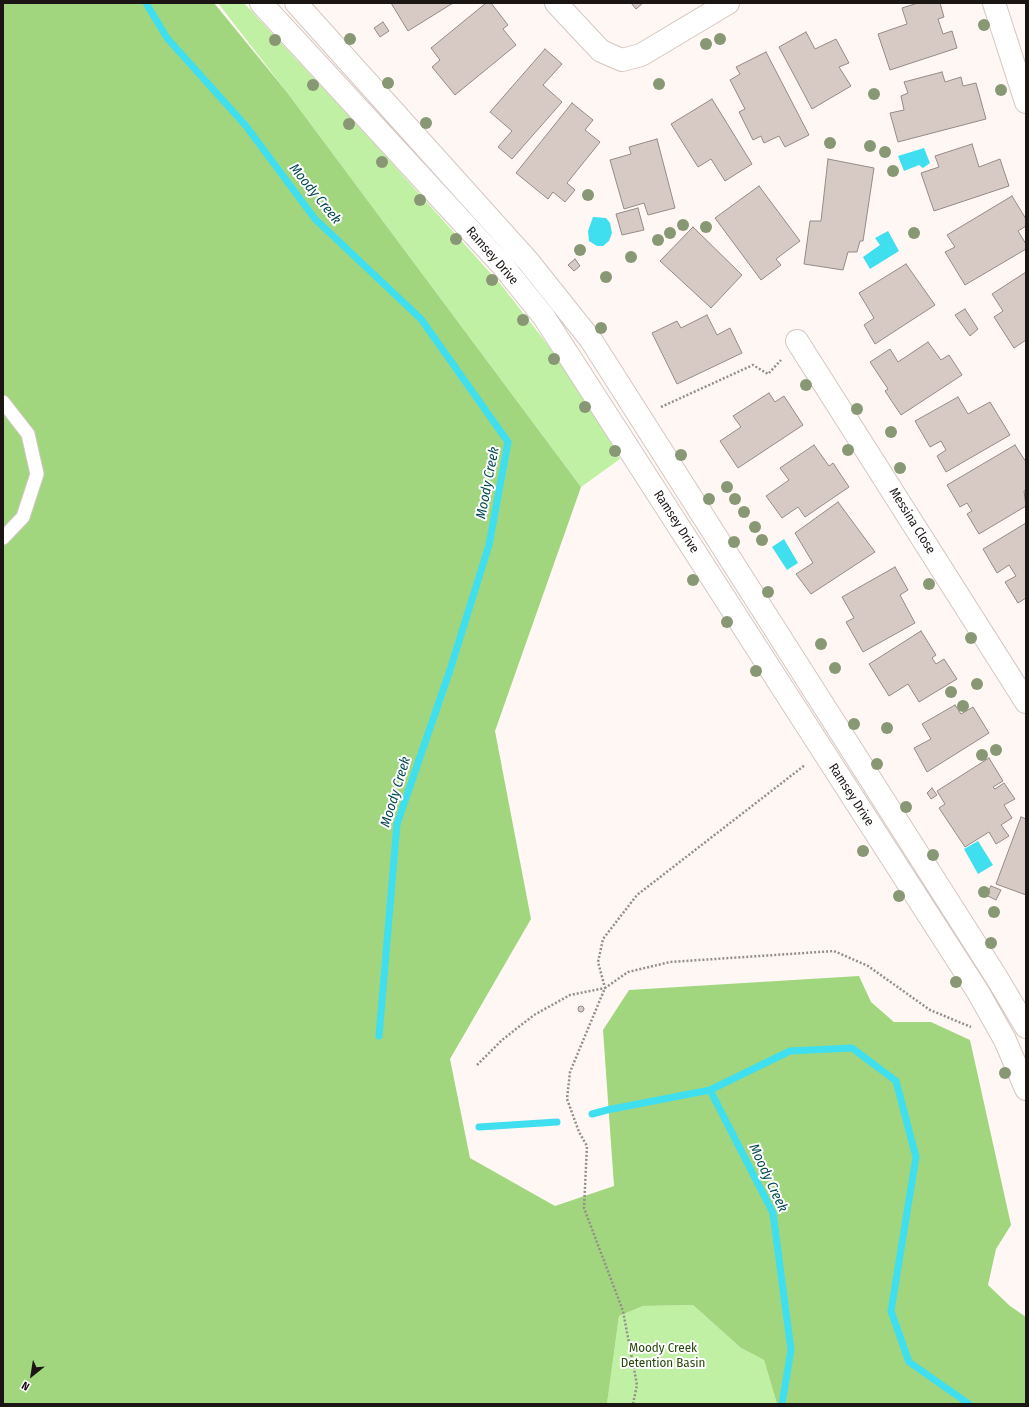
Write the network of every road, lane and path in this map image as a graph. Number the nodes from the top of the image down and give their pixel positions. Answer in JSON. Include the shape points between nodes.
{"nodes":[{"id":1,"x":261,"y":3,"type":"edge"},
{"id":2,"x":296,"y":3,"type":"edge"},
{"id":3,"x":556,"y":3,"type":"edge"},
{"id":4,"x":728,"y":3,"type":"edge"},
{"id":5,"x":994,"y":3,"type":"edge"},
{"id":6,"x":1026,"y":102,"type":"edge"},
{"id":7,"x":797,"y":341,"type":"joint"},
{"id":8,"x":3,"y":402,"type":"edge"},
{"id":9,"x":661,"y":407,"type":"dead end"},
{"id":10,"x":3,"y":538,"type":"edge"},
{"id":11,"x":1026,"y":702,"type":"edge"},
{"id":12,"x":823,"y":751,"type":"junction"},
{"id":13,"x":605,"y":988,"type":"junction"},
{"id":14,"x":1026,"y":1027,"type":"edge"},
{"id":15,"x":1004,"y":1040,"type":"junction"},
{"id":16,"x":477,"y":1065,"type":"dead end"},
{"id":17,"x":1026,"y":1089,"type":"edge"},
{"id":18,"x":633,"y":1404,"type":"edge"}],
"edges":[{"from":1,"to":12,"type":"main road","name":"Ramsey Drive","via":[[497,260],[544,317]]},
{"from":2,"to":14,"type":"main road","name":"Ramsey Drive","via":[[528,261],[591,340],[989,964]]},
{"from":3,"to":4,"type":"main road","via":[[601,51],[622,60],[641,56]]},
{"from":5,"to":6,"type":"main road"},
{"from":7,"to":9,"type":"path","via":[[768,374],[753,365]]},
{"from":7,"to":11,"type":"main road","name":"Messina Close"},
{"from":8,"to":10,"type":"lane","via":[[28,434],[37,474],[23,517]]},
{"from":12,"to":13,"type":"path","via":[[637,895],[603,939],[598,962]]},
{"from":12,"to":15,"type":"main road","name":"Ramsey Drive","via":[[978,992]]},
{"from":13,"to":15,"type":"path","via":[[628,972],[670,962],[834,951],[868,966],[930,1010]]},
{"from":13,"to":16,"type":"path","via":[[570,995],[534,1015],[502,1040]]},
{"from":13,"to":18,"type":"path","via":[[570,1072],[567,1099],[587,1146],[584,1208],[623,1311],[637,1385]]},
{"from":15,"to":17,"type":"main road","name":"Ramsey Drive"}]}
